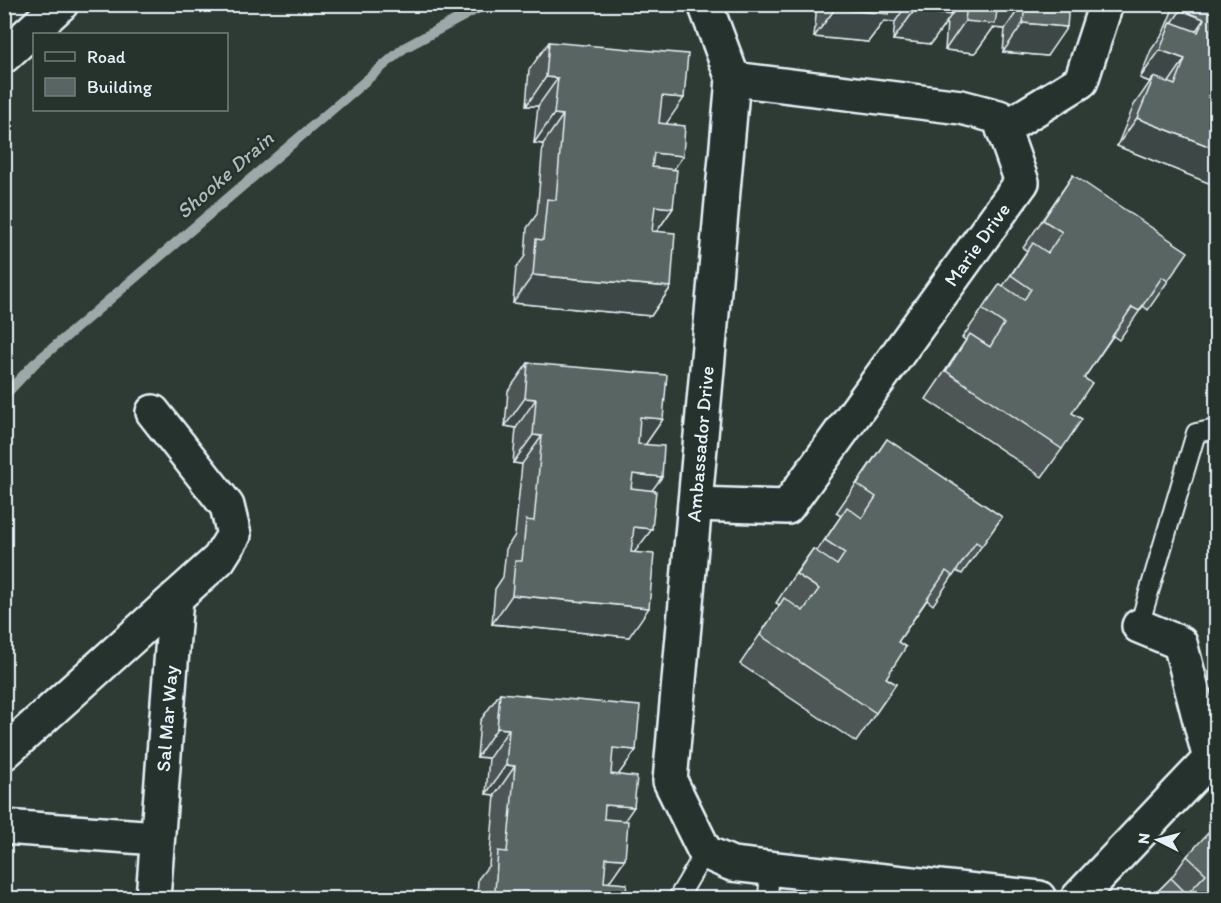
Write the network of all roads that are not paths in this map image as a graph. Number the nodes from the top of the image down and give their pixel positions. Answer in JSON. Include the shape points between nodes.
{"nodes":[{"id":1,"x":61,"y":4,"type":"edge"},
{"id":2,"x":705,"y":4,"type":"edge"},
{"id":3,"x":1106,"y":4,"type":"edge"},
{"id":4,"x":4,"y":56,"type":"edge"},
{"id":5,"x":734,"y":79,"type":"junction"},
{"id":6,"x":1003,"y":129,"type":"junction"},
{"id":7,"x":153,"y":412,"type":"dead end"},
{"id":8,"x":1216,"y":429,"type":"edge"},
{"id":9,"x":695,"y":504,"type":"junction"},
{"id":10,"x":176,"y":598,"type":"junction"},
{"id":11,"x":1139,"y":626,"type":"joint"},
{"id":12,"x":1212,"y":747,"type":"edge"},
{"id":13,"x":4,"y":753,"type":"edge"},
{"id":14,"x":4,"y":827,"type":"edge"},
{"id":15,"x":158,"y":838,"type":"junction"},
{"id":16,"x":718,"y":858,"type":"junction"},
{"id":17,"x":769,"y":883,"type":"edge"},
{"id":18,"x":153,"y":898,"type":"edge"},
{"id":19,"x":678,"y":898,"type":"edge"},
{"id":20,"x":1040,"y":898,"type":"edge"},
{"id":21,"x":1078,"y":898,"type":"edge"}],
"edges":[{"from":1,"to":4,"type":"street"},
{"from":2,"to":5,"type":"street","name":"Ambassador Drive"},
{"from":3,"to":6,"type":"street","via":[[1081,81]]},
{"from":5,"to":6,"type":"street","via":[[961,106],[999,117]]},
{"from":5,"to":9,"type":"street","name":"Ambassador Drive"},
{"from":6,"to":9,"type":"street","name":"Marie Drive","via":[[1022,182],[787,507]]},
{"from":7,"to":10,"type":"street","via":[[227,506],[234,535],[219,559]]},
{"from":8,"to":11,"type":"lane","via":[[1196,433]]},
{"from":9,"to":16,"type":"street","name":"Ambassador Drive","via":[[670,781]]},
{"from":10,"to":13,"type":"street"},
{"from":10,"to":15,"type":"street","name":"Sal Mar Way"},
{"from":11,"to":12,"type":"street","via":[[1180,643]]},
{"from":12,"to":21,"type":"street","via":[[1210,759]]},
{"from":14,"to":15,"type":"street"},
{"from":15,"to":18,"type":"street","name":"Sal Mar Way"},
{"from":16,"to":17,"type":"street"},
{"from":16,"to":19,"type":"lane"},
{"from":17,"to":20,"type":"street"}]}
